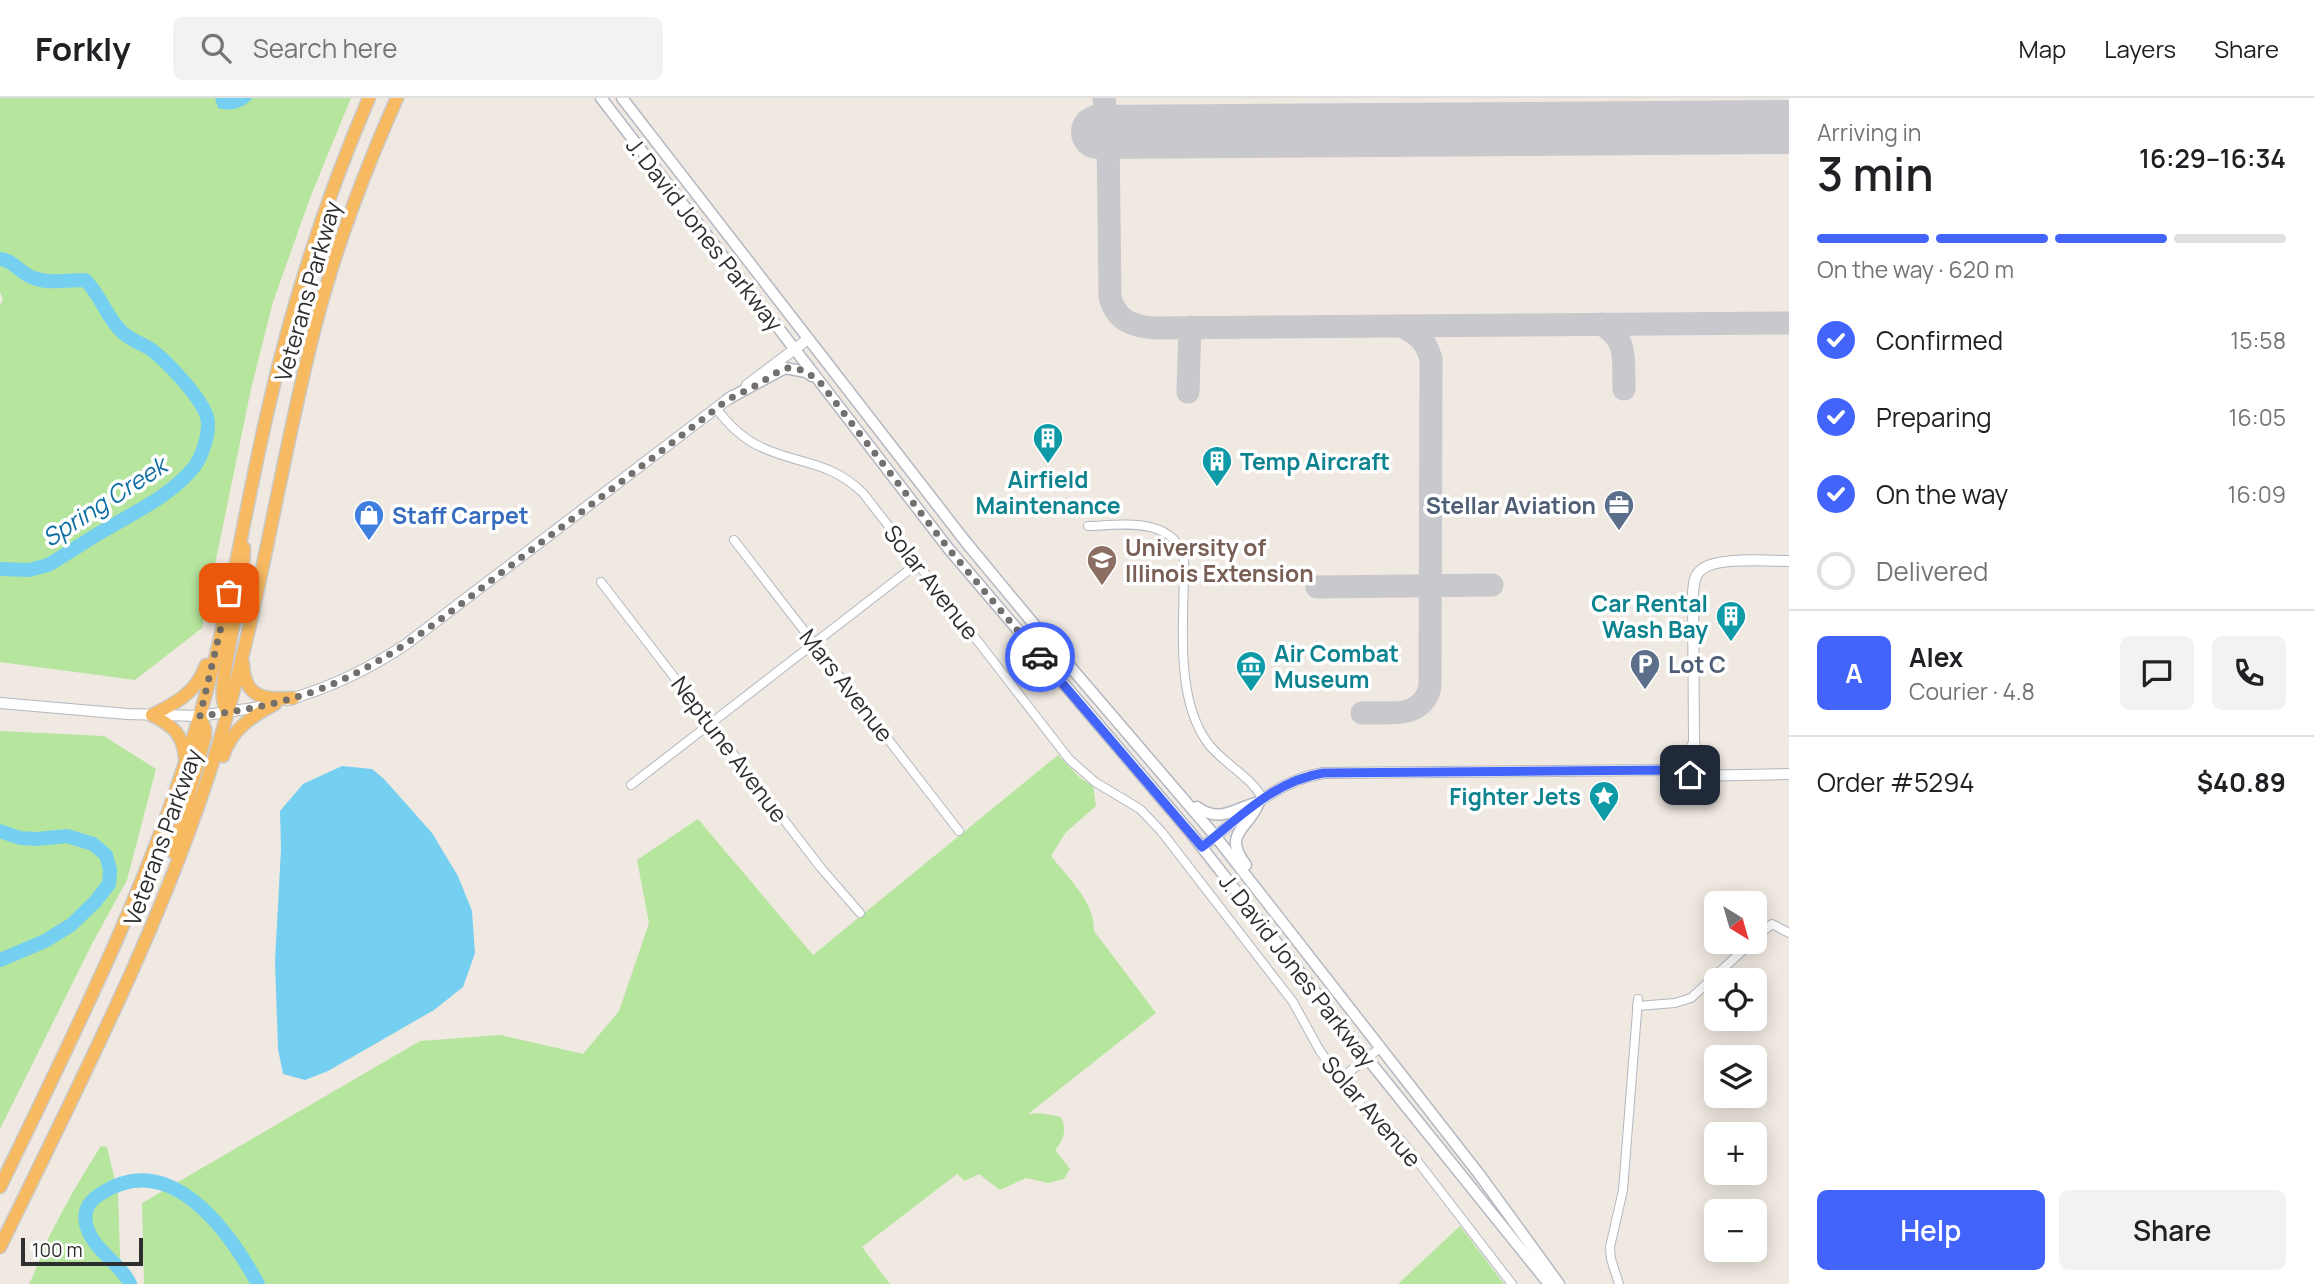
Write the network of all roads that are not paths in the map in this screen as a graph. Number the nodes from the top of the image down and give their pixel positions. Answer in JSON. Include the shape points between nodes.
{"nodes":[{"id":1,"x":369,"y":98,"type":"edge"},
{"id":2,"x":397,"y":98,"type":"edge"},
{"id":3,"x":601,"y":98,"type":"edge"},
{"id":4,"x":622,"y":98,"type":"edge"},
{"id":5,"x":808,"y":339,"type":"junction"},
{"id":6,"x":794,"y":349,"type":"junction"},
{"id":7,"x":819,"y":381,"type":"junction"},
{"id":8,"x":727,"y":400,"type":"junction"},
{"id":9,"x":716,"y":408,"type":"junction"},
{"id":10,"x":246,"y":513,"type":"junction"},
{"id":11,"x":1088,"y":526,"type":"dead end"},
{"id":12,"x":734,"y":540,"type":"dead end"},
{"id":13,"x":1789,"y":561,"type":"edge"},
{"id":14,"x":918,"y":563,"type":"junction"},
{"id":15,"x":601,"y":582,"type":"dead end"},
{"id":16,"x":229,"y":593,"type":"junction"},
{"id":17,"x":814,"y":644,"type":"junction"},
{"id":18,"x":242,"y":657,"type":"junction"},
{"id":19,"x":293,"y":698,"type":"junction"},
{"id":20,"x":0,"y":703,"type":"edge"},
{"id":21,"x":275,"y":704,"type":"junction"},
{"id":22,"x":228,"y":713,"type":"junction"},
{"id":23,"x":152,"y":715,"type":"junction"},
{"id":24,"x":200,"y":716,"type":"junction"},
{"id":25,"x":711,"y":724,"type":"junction"},
{"id":26,"x":1694,"y":743,"type":"junction"},
{"id":27,"x":185,"y":762,"type":"junction"},
{"id":28,"x":1670,"y":770,"type":"junction"},
{"id":29,"x":1789,"y":774,"type":"edge"},
{"id":30,"x":1706,"y":775,"type":"junction"},
{"id":31,"x":631,"y":785,"type":"dead end"},
{"id":32,"x":1183,"y":798,"type":"junction"},
{"id":33,"x":1261,"y":800,"type":"junction"},
{"id":34,"x":959,"y":831,"type":"dead end"},
{"id":35,"x":188,"y":835,"type":"junction"},
{"id":36,"x":1216,"y":836,"type":"junction"},
{"id":37,"x":1202,"y":847,"type":"junction"},
{"id":38,"x":860,"y":913,"type":"dead end"},
{"id":39,"x":1768,"y":928,"type":"edge"},
{"id":40,"x":1789,"y":933,"type":"edge"},
{"id":41,"x":145,"y":943,"type":"junction"},
{"id":42,"x":1299,"y":943,"type":"junction"},
{"id":43,"x":1739,"y":954,"type":"edge"},
{"id":44,"x":1380,"y":1048,"type":"junction"},
{"id":45,"x":1367,"y":1058,"type":"junction"},
{"id":46,"x":1340,"y":1079,"type":"junction"},
{"id":47,"x":0,"y":1187,"type":"edge"},
{"id":48,"x":0,"y":1247,"type":"edge"},
{"id":49,"x":1512,"y":1284,"type":"edge"},
{"id":50,"x":1549,"y":1284,"type":"edge"},
{"id":51,"x":1559,"y":1284,"type":"edge"},
{"id":52,"x":1619,"y":1284,"type":"edge"}],
"edges":[{"from":1,"to":10,"type":"highway","name":"Veterans Parkway","via":[[327,203],[295,302]]},
{"from":2,"to":18,"type":"highway","name":"Veterans Parkway","via":[[356,198],[317,320]]},
{"from":3,"to":6,"type":"main road","name":"J. David Jones Parkway"},
{"from":4,"to":5,"type":"main road","name":"J. David Jones Parkway"},
{"from":5,"to":6,"type":"street"},
{"from":5,"to":32,"type":"main road","name":"J. David Jones Parkway","via":[[982,561]]},
{"from":6,"to":7,"type":"main road","name":"J. David Jones Parkway"},
{"from":6,"to":8,"type":"street"},
{"from":7,"to":8,"type":"main road","via":[[806,372],[785,368]]},
{"from":7,"to":37,"type":"main road","name":"J. David Jones Parkway","via":[[965,569]]},
{"from":8,"to":9,"type":"street"},
{"from":9,"to":14,"type":"street","name":"Solar Avenue","via":[[758,446],[822,466],[849,480]]},
{"from":9,"to":19,"type":"street","via":[[405,645],[357,673]]},
{"from":10,"to":16,"type":"highway","name":"Veterans Parkway"},
{"from":10,"to":22,"type":"highway","via":[[244,565],[223,686]]},
{"from":11,"to":33,"type":"street","via":[[1153,527],[1167,533],[1180,547],[1189,706],[1208,743],[1253,783]]},
{"from":12,"to":17,"type":"street","name":"Mars Avenue"},
{"from":13,"to":26,"type":"street","via":[[1720,562],[1705,566],[1695,578]]},
{"from":14,"to":17,"type":"street"},
{"from":14,"to":46,"type":"street","name":"Solar Avenue","via":[[1069,759],[1095,782],[1140,809],[1161,831],[1293,1002]]},
{"from":15,"to":25,"type":"street","name":"Neptune Avenue"},
{"from":16,"to":23,"type":"highway","via":[[220,606],[201,679],[181,700]]},
{"from":16,"to":24,"type":"highway","name":"Veterans Parkway"},
{"from":17,"to":25,"type":"street"},
{"from":17,"to":34,"type":"street","name":"Mars Avenue"},
{"from":18,"to":19,"type":"highway","via":[[253,692],[263,698]]},
{"from":18,"to":22,"type":"highway","name":"Veterans Parkway"},
{"from":19,"to":21,"type":"street"},
{"from":20,"to":23,"type":"street"},
{"from":21,"to":22,"type":"street"},
{"from":21,"to":35,"type":"highway","via":[[244,724],[229,741],[201,822]]},
{"from":22,"to":24,"type":"street"},
{"from":22,"to":35,"type":"highway","name":"Veterans Parkway"},
{"from":23,"to":24,"type":"street"},
{"from":23,"to":27,"type":"highway","via":[[180,735]]},
{"from":24,"to":27,"type":"highway","name":"Veterans Parkway"},
{"from":24,"to":41,"type":"highway","via":[[205,737],[200,759]]},
{"from":25,"to":31,"type":"street"},
{"from":25,"to":38,"type":"street","name":"Neptune Avenue"},
{"from":26,"to":28,"type":"street"},
{"from":26,"to":30,"type":"street"},
{"from":27,"to":47,"type":"highway","name":"Veterans Parkway","via":[[122,930]]},
{"from":28,"to":30,"type":"street"},
{"from":28,"to":33,"type":"street","via":[[1323,773],[1293,780]]},
{"from":29,"to":30,"type":"street"},
{"from":32,"to":33,"type":"main road","via":[[1215,816]]},
{"from":32,"to":36,"type":"main road","name":"J. David Jones Parkway"},
{"from":33,"to":36,"type":"street"},
{"from":33,"to":42,"type":"main road","via":[[1236,836],[1236,849],[1287,917]]},
{"from":35,"to":41,"type":"highway","name":"Veterans Parkway"},
{"from":36,"to":37,"type":"street"},
{"from":36,"to":42,"type":"main road","name":"J. David Jones Parkway"},
{"from":37,"to":45,"type":"main road","name":"J. David Jones Parkway"},
{"from":39,"to":40,"type":"street","via":[[1772,924]]},
{"from":41,"to":48,"type":"highway","name":"Veterans Parkway"},
{"from":42,"to":44,"type":"main road","name":"J. David Jones Parkway"},
{"from":43,"to":52,"type":"street","via":[[1692,998],[1637,1003],[1623,1190],[1610,1247]]},
{"from":44,"to":45,"type":"street"},
{"from":44,"to":51,"type":"main road","name":"J. David Jones Parkway"},
{"from":45,"to":46,"type":"street"},
{"from":45,"to":50,"type":"main road","name":"J. David Jones Parkway"},
{"from":46,"to":49,"type":"street","name":"Solar Avenue","via":[[1405,1145]]}]}
